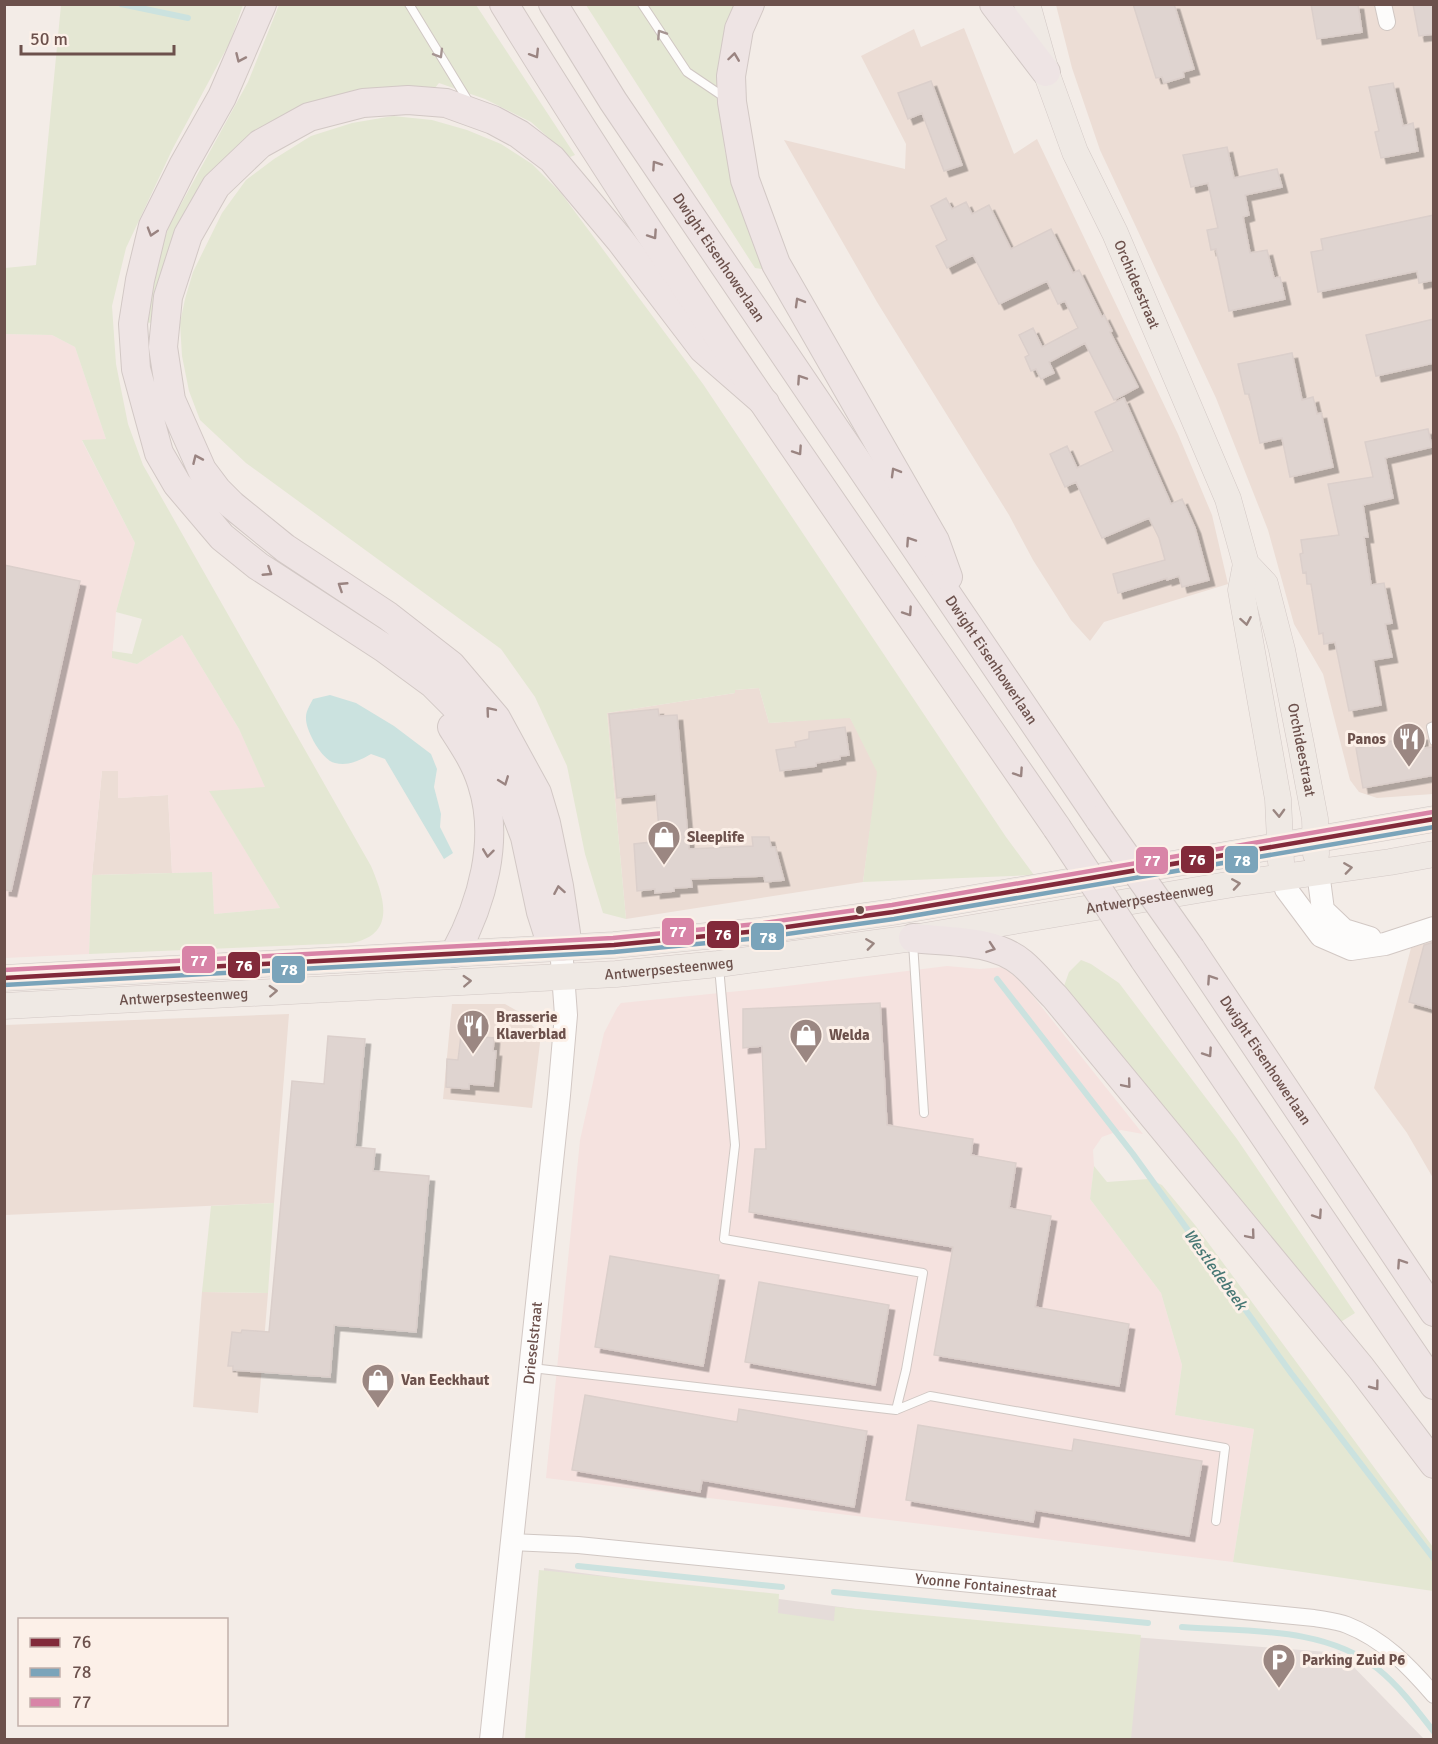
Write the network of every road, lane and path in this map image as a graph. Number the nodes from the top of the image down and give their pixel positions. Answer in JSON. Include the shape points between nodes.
{"nodes":[{"id":1,"x":262,"y":4,"type":"edge"},
{"id":2,"x":409,"y":4,"type":"edge"},
{"id":3,"x":504,"y":4,"type":"edge"},
{"id":4,"x":553,"y":4,"type":"edge"},
{"id":5,"x":642,"y":4,"type":"edge"},
{"id":6,"x":750,"y":4,"type":"edge"},
{"id":7,"x":994,"y":4,"type":"edge"},
{"id":8,"x":1027,"y":4,"type":"edge"},
{"id":9,"x":1383,"y":4,"type":"edge"},
{"id":10,"x":1387,"y":22,"type":"dead end"},
{"id":11,"x":1046,"y":72,"type":"junction"},
{"id":12,"x":732,"y":102,"type":"junction"},
{"id":13,"x":475,"y":112,"type":"junction"},
{"id":14,"x":765,"y":403,"type":"junction"},
{"id":15,"x":1246,"y":564,"type":"junction"},
{"id":16,"x":966,"y":624,"type":"junction"},
{"id":17,"x":433,"y":684,"type":"junction"},
{"id":18,"x":1434,"y":726,"type":"edge"},
{"id":19,"x":1434,"y":741,"type":"edge"},
{"id":20,"x":1434,"y":819,"type":"edge"},
{"id":21,"x":1316,"y":839,"type":"junction"},
{"id":22,"x":1279,"y":845,"type":"junction"},
{"id":23,"x":1434,"y":854,"type":"edge"},
{"id":24,"x":1318,"y":872,"type":"junction"},
{"id":25,"x":1283,"y":877,"type":"junction"},
{"id":26,"x":1434,"y":928,"type":"edge"},
{"id":27,"x":913,"y":938,"type":"junction"},
{"id":28,"x":1385,"y":944,"type":"junction"},
{"id":29,"x":561,"y":947,"type":"junction"},
{"id":30,"x":455,"y":953,"type":"junction"},
{"id":31,"x":718,"y":964,"type":"junction"},
{"id":32,"x":80,"y":973,"type":"junction"},
{"id":33,"x":563,"y":976,"type":"junction"},
{"id":34,"x":4,"y":978,"type":"edge"},
{"id":35,"x":81,"y":1002,"type":"junction"},
{"id":36,"x":4,"y":1006,"type":"edge"},
{"id":37,"x":924,"y":1113,"type":"dead end"},
{"id":38,"x":1434,"y":1312,"type":"edge"},
{"id":39,"x":529,"y":1368,"type":"junction"},
{"id":40,"x":1434,"y":1385,"type":"edge"},
{"id":41,"x":896,"y":1410,"type":"junction"},
{"id":42,"x":1434,"y":1464,"type":"edge"},
{"id":43,"x":1216,"y":1521,"type":"dead end"},
{"id":44,"x":511,"y":1542,"type":"junction"},
{"id":45,"x":1434,"y":1695,"type":"edge"},
{"id":46,"x":491,"y":1740,"type":"edge"}],
"edges":[{"from":1,"to":17,"type":"highway","one_way":true,"via":[[222,97],[153,226],[133,324],[138,380],[159,453],[177,484],[222,537],[258,566]]},
{"from":2,"to":13,"type":"lane","one_way":true},
{"from":3,"to":14,"type":"highway","one_way":true,"via":[[572,114]]},
{"from":16,"to":4,"type":"highway","name":"Dwight Eisenhowerlaan","one_way":true,"via":[[613,101]]},
{"from":12,"to":5,"type":"lane","one_way":true,"via":[[687,72]]},
{"from":12,"to":6,"type":"highway","one_way":true,"via":[[734,52]]},
{"from":7,"to":11,"type":"highway"},
{"from":8,"to":11,"type":"main road","name":"Orchideestraat"},
{"from":9,"to":10,"type":"street"},
{"from":11,"to":15,"type":"main road","name":"Orchideestraat","via":[[1075,152],[1120,242],[1228,499]]},
{"from":16,"to":12,"type":"highway","one_way":true,"via":[[935,541],[776,264],[745,180]]},
{"from":13,"to":14,"type":"highway","via":[[519,134],[552,159],[703,349]]},
{"from":29,"to":13,"type":"highway","one_way":true,"via":[[566,933],[546,823],[537,793],[496,718],[451,665],[388,616],[285,548],[217,490],[202,470],[171,400],[163,346],[168,297],[188,235],[216,186],[260,144],[309,117],[363,103],[408,100]]},
{"from":14,"to":40,"type":"highway","one_way":true,"bridge":true},
{"from":15,"to":21,"type":"main road","name":"Orchideestraat","via":[[1265,584],[1282,650]]},
{"from":15,"to":22,"type":"main road","name":"Orchideestraat","one_way":true,"via":[[1240,590],[1278,800]]},
{"from":38,"to":16,"type":"highway","name":"Dwight Eisenhowerlaan","one_way":true,"bridge":true,"via":[[1191,949]]},
{"from":17,"to":29,"type":"highway","one_way":true,"via":[[467,718],[496,760],[525,837],[548,934]]},
{"from":17,"to":30,"type":"highway","one_way":true,"via":[[482,783],[489,817],[486,869]]},
{"from":18,"to":19,"type":"lane"},
{"from":20,"to":21,"type":"main road","name":"Antwerpsesteenweg"},
{"from":21,"to":22,"type":"main road","name":"Antwerpsesteenweg"},
{"from":21,"to":24,"type":"main road","name":"Orchideestraat"},
{"from":22,"to":25,"type":"main road","name":"Orchideestraat"},
{"from":22,"to":29,"type":"main road","name":"Antwerpsesteenweg","via":[[893,912],[758,931]]},
{"from":24,"to":23,"type":"main road","name":"Antwerpsesteenweg","one_way":true},
{"from":24,"to":25,"type":"main road","name":"Antwerpsesteenweg"},
{"from":24,"to":28,"type":"street","via":[[1323,910],[1344,930]]},
{"from":27,"to":25,"type":"main road","name":"Antwerpsesteenweg","one_way":true},
{"from":25,"to":28,"type":"street","via":[[1286,889],[1321,936],[1351,949]]},
{"from":26,"to":28,"type":"street"},
{"from":31,"to":27,"type":"main road","name":"Antwerpsesteenweg","one_way":true},
{"from":27,"to":37,"type":"lane"},
{"from":27,"to":42,"type":"highway","one_way":true,"via":[[980,945],[1022,963],[1055,997],[1361,1368]]},
{"from":29,"to":30,"type":"main road","name":"Antwerpsesteenweg"},
{"from":29,"to":33,"type":"street","name":"Drieselstraat"},
{"from":30,"to":32,"type":"main road","name":"Antwerpsesteenweg"},
{"from":31,"to":33,"type":"main road","name":"Antwerpsesteenweg"},
{"from":31,"to":41,"type":"lane","via":[[735,1145],[724,1239],[923,1273]]},
{"from":32,"to":34,"type":"main road","name":"Antwerpsesteenweg"},
{"from":32,"to":35,"type":"main road"},
{"from":35,"to":33,"type":"main road","name":"Antwerpsesteenweg","one_way":true},
{"from":33,"to":39,"type":"street","name":"Drieselstraat","via":[[566,1015]]},
{"from":35,"to":36,"type":"main road","name":"Antwerpsesteenweg"},
{"from":39,"to":41,"type":"lane"},
{"from":39,"to":44,"type":"street","name":"Drieselstraat"},
{"from":41,"to":43,"type":"lane","via":[[930,1396],[1225,1448]]},
{"from":44,"to":45,"type":"street","name":"Yvonne Fontainestraat","via":[[578,1545],[1314,1618],[1345,1624],[1372,1638],[1398,1656]]},
{"from":44,"to":46,"type":"street","name":"Drieselstraat"}]}
